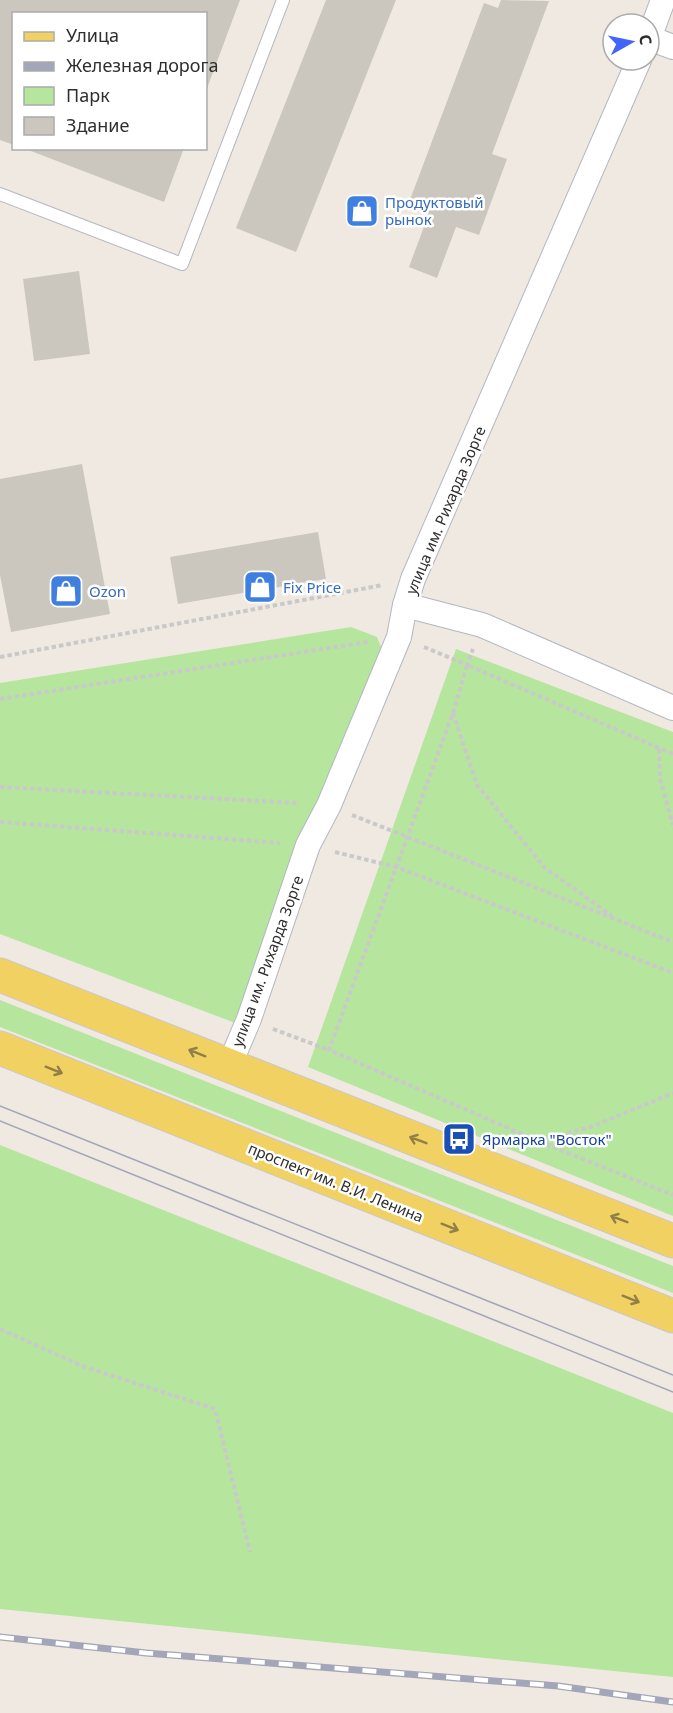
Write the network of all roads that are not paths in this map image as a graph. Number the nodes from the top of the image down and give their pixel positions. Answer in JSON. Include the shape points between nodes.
{"nodes":[{"id":1,"x":283,"y":0,"type":"edge"},
{"id":2,"x":634,"y":72,"type":"edge"},
{"id":3,"x":0,"y":194,"type":"edge"},
{"id":4,"x":405,"y":605,"type":"junction"},
{"id":5,"x":673,"y":708,"type":"edge"},
{"id":6,"x":0,"y":975,"type":"edge"},
{"id":7,"x":0,"y":1048,"type":"edge"},
{"id":8,"x":229,"y":1066,"type":"junction"},
{"id":9,"x":673,"y":1241,"type":"edge"},
{"id":10,"x":673,"y":1316,"type":"edge"}],
"edges":[{"from":1,"to":3,"type":"lane","via":[[182,264]]},
{"from":2,"to":4,"type":"street","name":"улица им. Рихарда Зорге"},
{"from":4,"to":5,"type":"street","via":[[482,626]]},
{"from":4,"to":8,"type":"street","name":"улица им. Рихарда Зорге","via":[[399,637],[329,805],[308,845],[249,1019]]},
{"from":8,"to":6,"type":"main road","one_way":true},
{"from":7,"to":10,"type":"main road","name":"проспект им. В.И. Ленина","one_way":true},
{"from":9,"to":8,"type":"main road","one_way":true}]}
